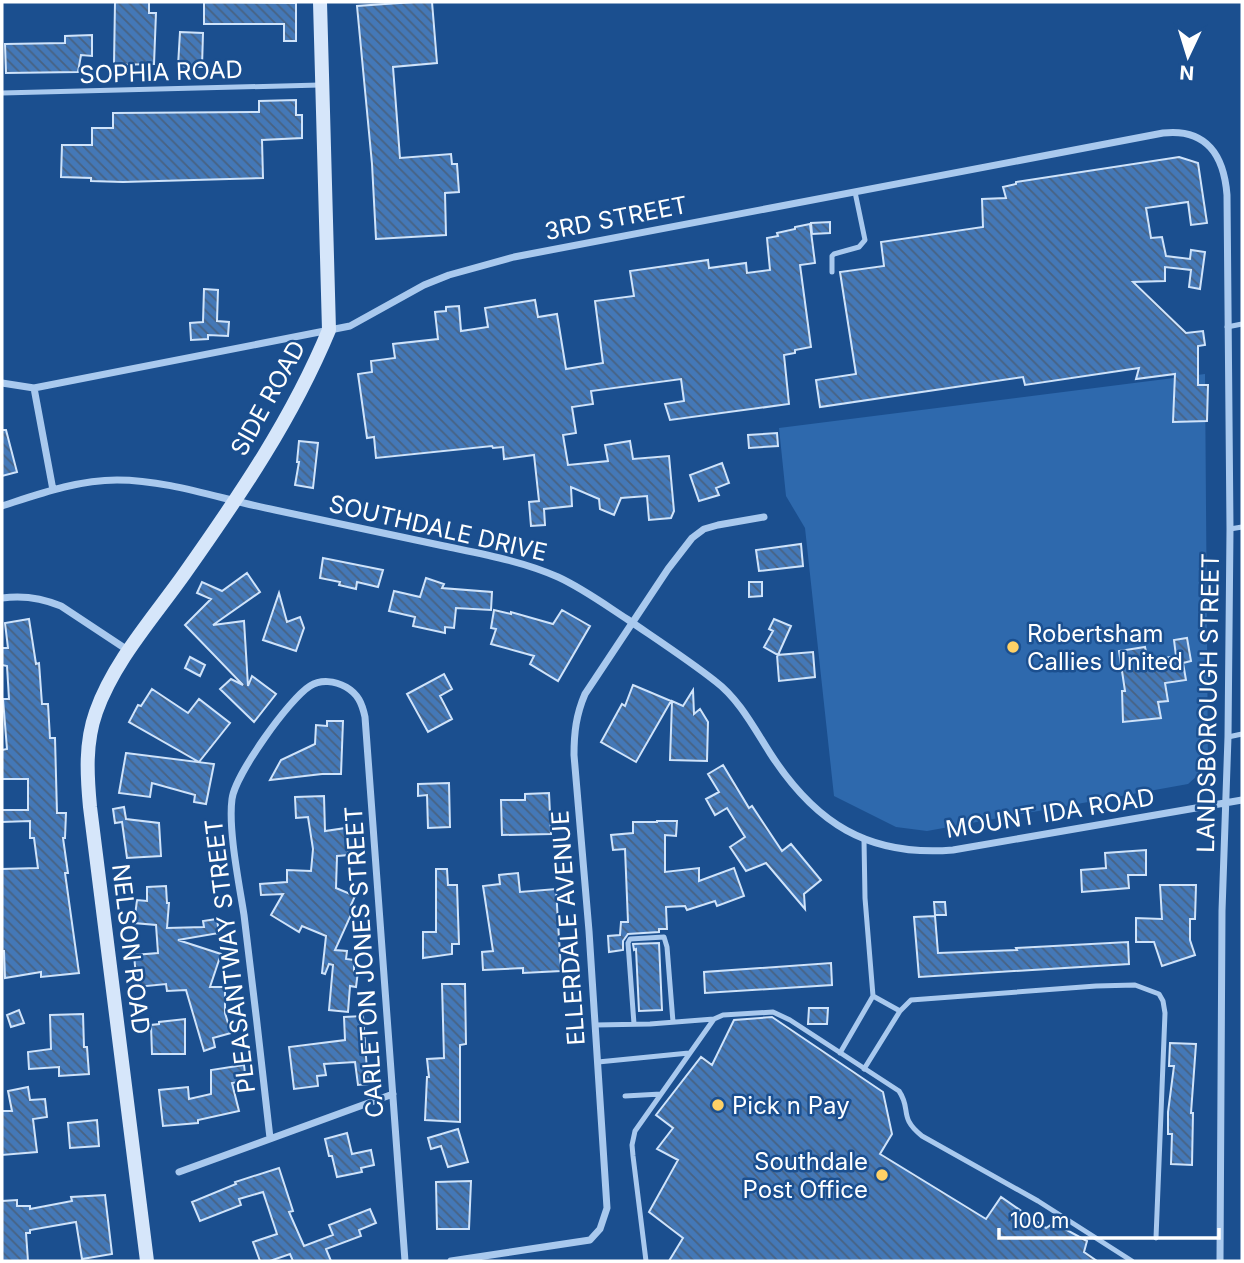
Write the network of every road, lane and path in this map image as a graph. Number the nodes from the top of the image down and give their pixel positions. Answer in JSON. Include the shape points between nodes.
{"nodes":[{"id":1,"x":320,"y":2,"type":"edge"},
{"id":2,"x":322,"y":85,"type":"junction"},
{"id":3,"x":2,"y":93,"type":"edge"},
{"id":4,"x":1213,"y":150,"type":"joint"},
{"id":5,"x":855,"y":192,"type":"junction"},
{"id":6,"x":832,"y":272,"type":"dead end"},
{"id":7,"x":1242,"y":324,"type":"edge"},
{"id":8,"x":1227,"y":327,"type":"junction"},
{"id":9,"x":329,"y":330,"type":"junction"},
{"id":10,"x":2,"y":383,"type":"edge"},
{"id":11,"x":34,"y":388,"type":"junction"},
{"id":12,"x":53,"y":490,"type":"junction"},
{"id":13,"x":235,"y":502,"type":"junction"},
{"id":14,"x":2,"y":506,"type":"edge"},
{"id":15,"x":764,"y":517,"type":"dead end"},
{"id":16,"x":1242,"y":527,"type":"edge"},
{"id":17,"x":1230,"y":529,"type":"junction"},
{"id":18,"x":2,"y":598,"type":"edge"},
{"id":19,"x":633,"y":623,"type":"junction"},
{"id":20,"x":129,"y":652,"type":"junction"},
{"id":21,"x":326,"y":681,"type":"joint"},
{"id":22,"x":1242,"y":734,"type":"edge"},
{"id":23,"x":1228,"y":737,"type":"junction"},
{"id":24,"x":1242,"y":800,"type":"edge"},
{"id":25,"x":1227,"y":803,"type":"junction"},
{"id":26,"x":864,"y":840,"type":"junction"},
{"id":27,"x":873,"y":996,"type":"junction"},
{"id":28,"x":900,"y":1011,"type":"junction"},
{"id":29,"x":714,"y":1019,"type":"junction"},
{"id":30,"x":673,"y":1022,"type":"junction"},
{"id":31,"x":634,"y":1024,"type":"junction"},
{"id":32,"x":595,"y":1025,"type":"junction"},
{"id":33,"x":689,"y":1053,"type":"junction"},
{"id":34,"x":840,"y":1053,"type":"junction"},
{"id":35,"x":598,"y":1062,"type":"junction"},
{"id":36,"x":864,"y":1069,"type":"junction"},
{"id":37,"x":393,"y":1094,"type":"junction"},
{"id":38,"x":661,"y":1094,"type":"junction"},
{"id":39,"x":625,"y":1096,"type":"dead end"},
{"id":40,"x":270,"y":1138,"type":"junction"},
{"id":41,"x":179,"y":1172,"type":"dead end"},
{"id":42,"x":1156,"y":1238,"type":"dead end"},
{"id":43,"x":147,"y":1261,"type":"edge"},
{"id":44,"x":405,"y":1261,"type":"edge"},
{"id":45,"x":451,"y":1261,"type":"edge"},
{"id":46,"x":646,"y":1261,"type":"edge"},
{"id":47,"x":1132,"y":1261,"type":"edge"},
{"id":48,"x":1220,"y":1261,"type":"edge"}],
"edges":[{"from":1,"to":2,"type":"street","name":"SIDE ROAD"},
{"from":2,"to":3,"type":"lane","name":"SOPHIA ROAD"},
{"from":2,"to":9,"type":"street","name":"SIDE ROAD"},
{"from":4,"to":5,"type":"street","name":"3RD STREET","via":[[1191,134],[1163,132]]},
{"from":4,"to":8,"type":"street","name":"LANDSBOROUGH STREET","via":[[1224,169],[1227,188]]},
{"from":5,"to":6,"type":"lane","via":[[864,243],[834,254]]},
{"from":5,"to":9,"type":"street","name":"3RD STREET","via":[[475,266],[424,285],[359,322]]},
{"from":7,"to":8,"type":"lane"},
{"from":8,"to":17,"type":"street","name":"LANDSBOROUGH STREET"},
{"from":9,"to":11,"type":"street","name":"3RD STREET"},
{"from":9,"to":13,"type":"street","name":"SIDE ROAD","via":[[289,416]]},
{"from":10,"to":11,"type":"street"},
{"from":11,"to":12,"type":"street"},
{"from":12,"to":13,"type":"street","name":"SOUTHDALE DRIVE","via":[[94,481],[142,482]]},
{"from":12,"to":14,"type":"street","name":"SOUTHDALE DRIVE"},
{"from":13,"to":19,"type":"street","name":"SOUTHDALE DRIVE","via":[[531,567],[575,585]]},
{"from":13,"to":20,"type":"street","name":"SIDE ROAD"},
{"from":15,"to":19,"type":"street","name":"ELLERDALE AVENUE","via":[[704,529],[691,538]]},
{"from":16,"to":17,"type":"lane"},
{"from":17,"to":23,"type":"street","name":"LANDSBOROUGH STREET"},
{"from":18,"to":20,"type":"street","via":[[21,596],[61,606]]},
{"from":19,"to":26,"type":"street","name":"SOUTHDALE DRIVE","via":[[724,689],[802,796],[834,824]]},
{"from":19,"to":32,"type":"street","name":"ELLERDALE AVENUE","via":[[585,694],[574,736]]},
{"from":20,"to":43,"type":"street","name":"NELSON ROAD","via":[[95,714],[88,780]]},
{"from":21,"to":37,"type":"street","name":"CARLETON JONES STREET","via":[[357,696],[365,717]]},
{"from":21,"to":40,"type":"street","name":"PLEASANTWAY STREET","via":[[310,685],[285,710],[241,775],[232,801]]},
{"from":22,"to":23,"type":"lane"},
{"from":23,"to":25,"type":"street","name":"LANDSBOROUGH STREET"},
{"from":24,"to":25,"type":"street","name":"MOUNT IDA ROAD"},
{"from":25,"to":26,"type":"street","name":"MOUNT IDA ROAD","via":[[953,850],[909,851]]},
{"from":25,"to":48,"type":"street","name":"LANDSBOROUGH STREET"},
{"from":26,"to":27,"type":"lane"},
{"from":27,"to":28,"type":"lane"},
{"from":27,"to":34,"type":"lane"},
{"from":28,"to":36,"type":"lane"},
{"from":28,"to":42,"type":"lane","via":[[911,1000],[923,998],[1096,986],[1135,985],[1159,994],[1165,1013]]},
{"from":29,"to":30,"type":"lane"},
{"from":29,"to":33,"type":"lane"},
{"from":29,"to":34,"type":"lane","via":[[723,1014],[773,1012]]},
{"from":30,"to":31,"type":"lane"},
{"from":30,"to":31,"type":"lane","via":[[667,947],[664,937],[658,936],[628,943]]},
{"from":31,"to":32,"type":"lane"},
{"from":32,"to":35,"type":"street","name":"ELLERDALE AVENUE"},
{"from":33,"to":35,"type":"lane"},
{"from":33,"to":38,"type":"lane"},
{"from":34,"to":36,"type":"lane"},
{"from":35,"to":45,"type":"street","name":"ELLERDALE AVENUE","via":[[607,1208],[600,1229],[590,1240]]},
{"from":36,"to":47,"type":"lane","via":[[901,1094],[908,1124],[922,1136]]},
{"from":37,"to":40,"type":"street"},
{"from":37,"to":44,"type":"street","name":"CARLETON JONES STREET"},
{"from":38,"to":39,"type":"lane"},
{"from":38,"to":46,"type":"lane","via":[[635,1131],[632,1145]]},
{"from":40,"to":41,"type":"street"}]}
